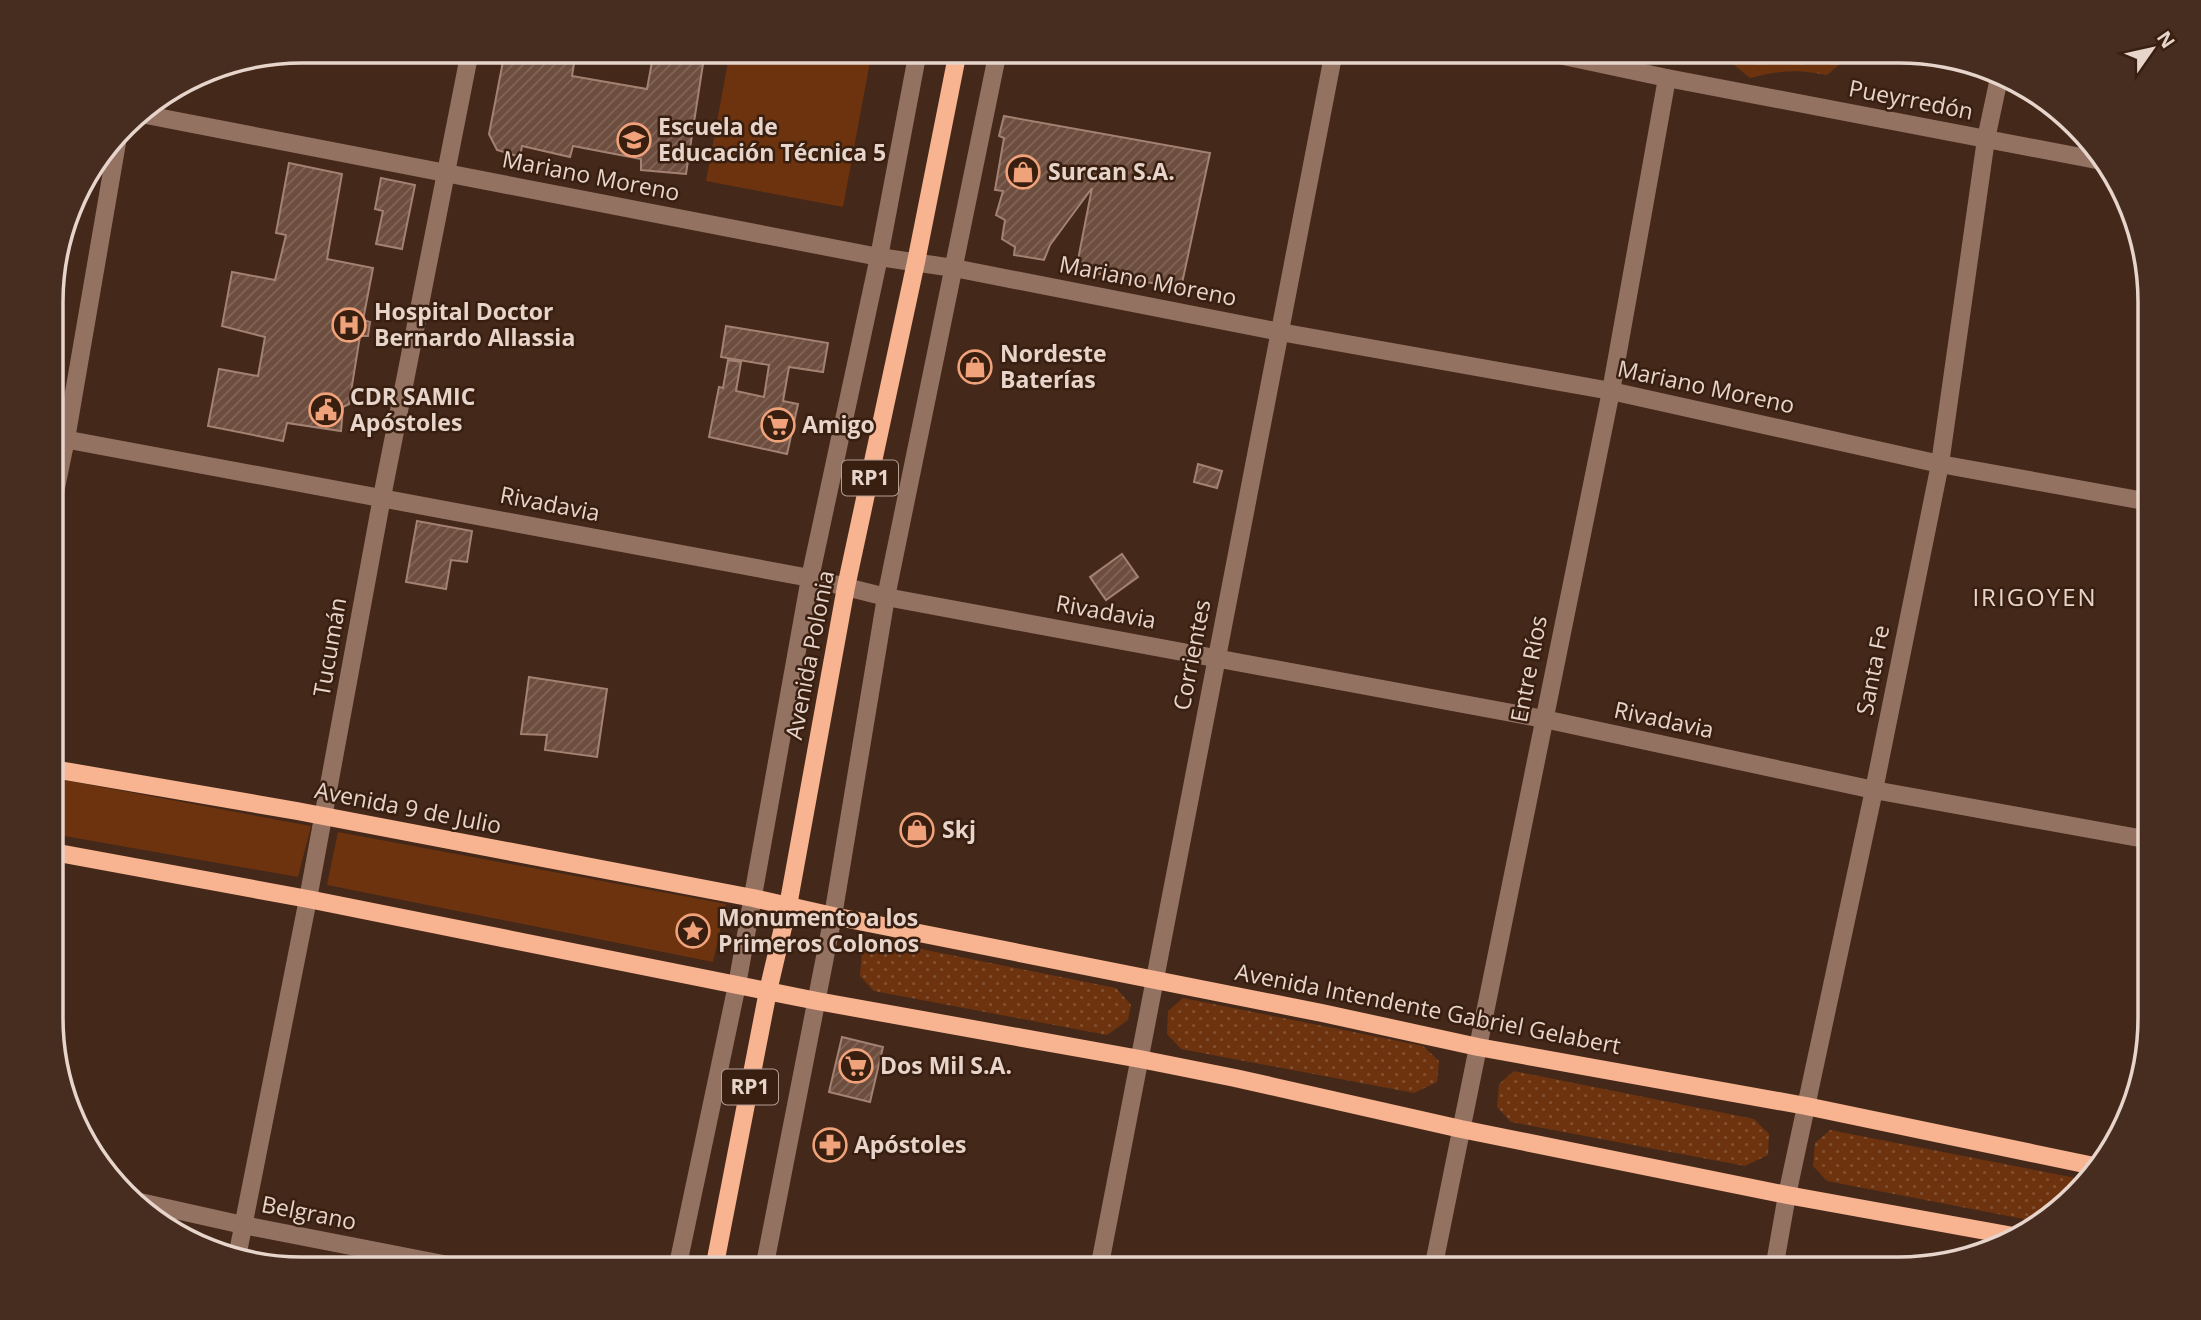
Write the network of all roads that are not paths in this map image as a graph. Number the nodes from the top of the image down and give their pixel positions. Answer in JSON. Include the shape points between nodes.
{"nodes":[{"id":1,"x":468,"y":63,"type":"edge"},
{"id":2,"x":916,"y":63,"type":"edge"},
{"id":3,"x":956,"y":63,"type":"edge"},
{"id":4,"x":996,"y":63,"type":"edge"},
{"id":5,"x":1332,"y":63,"type":"edge"},
{"id":6,"x":1597,"y":63,"type":"edge"},
{"id":7,"x":1667,"y":78,"type":"junction"},
{"id":8,"x":1998,"y":84,"type":"edge"},
{"id":9,"x":152,"y":116,"type":"edge"},
{"id":10,"x":1986,"y":139,"type":"junction"},
{"id":11,"x":115,"y":153,"type":"edge"},
{"id":12,"x":2090,"y":159,"type":"edge"},
{"id":13,"x":446,"y":173,"type":"junction"},
{"id":14,"x":878,"y":257,"type":"junction"},
{"id":15,"x":916,"y":262,"type":"junction"},
{"id":16,"x":954,"y":268,"type":"junction"},
{"id":17,"x":1280,"y":332,"type":"junction"},
{"id":18,"x":1611,"y":391,"type":"junction"},
{"id":19,"x":63,"y":418,"type":"edge"},
{"id":20,"x":63,"y":439,"type":"edge"},
{"id":21,"x":1940,"y":464,"type":"junction"},
{"id":22,"x":382,"y":497,"type":"junction"},
{"id":23,"x":2137,"y":500,"type":"edge"},
{"id":24,"x":810,"y":578,"type":"junction"},
{"id":25,"x":846,"y":587,"type":"junction"},
{"id":26,"x":886,"y":597,"type":"junction"},
{"id":27,"x":1217,"y":657,"type":"junction"},
{"id":28,"x":1544,"y":719,"type":"junction"},
{"id":29,"x":63,"y":771,"type":"edge"},
{"id":30,"x":1874,"y":790,"type":"junction"},
{"id":31,"x":324,"y":818,"type":"junction"},
{"id":32,"x":2137,"y":838,"type":"edge"},
{"id":33,"x":63,"y":854,"type":"edge"},
{"id":34,"x":753,"y":898,"type":"junction"},
{"id":35,"x":309,"y":899,"type":"junction"},
{"id":36,"x":788,"y":906,"type":"junction"},
{"id":37,"x":834,"y":916,"type":"junction"},
{"id":38,"x":1155,"y":980,"type":"junction"},
{"id":39,"x":737,"y":985,"type":"junction"},
{"id":40,"x":768,"y":991,"type":"junction"},
{"id":41,"x":817,"y":1001,"type":"junction"},
{"id":42,"x":1478,"y":1047,"type":"junction"},
{"id":43,"x":1140,"y":1059,"type":"junction"},
{"id":44,"x":1806,"y":1106,"type":"junction"},
{"id":45,"x":1461,"y":1129,"type":"junction"},
{"id":46,"x":2088,"y":1165,"type":"edge"},
{"id":47,"x":1787,"y":1195,"type":"junction"},
{"id":48,"x":152,"y":1205,"type":"edge"},
{"id":49,"x":243,"y":1225,"type":"junction"},
{"id":50,"x":2001,"y":1234,"type":"edge"},
{"id":51,"x":239,"y":1249,"type":"edge"},
{"id":52,"x":1436,"y":1256,"type":"edge"},
{"id":53,"x":1775,"y":1256,"type":"edge"},
{"id":54,"x":407,"y":1257,"type":"edge"},
{"id":55,"x":680,"y":1257,"type":"edge"},
{"id":56,"x":716,"y":1257,"type":"edge"},
{"id":57,"x":766,"y":1257,"type":"edge"},
{"id":58,"x":1101,"y":1257,"type":"edge"}],
"edges":[{"from":1,"to":13,"type":"street","name":"Tucumán"},
{"from":2,"to":14,"type":"street","name":"Avenida Polonia"},
{"from":3,"to":15,"type":"main road","name":"Avenida Polonia","number":"RP1"},
{"from":4,"to":16,"type":"street"},
{"from":5,"to":17,"type":"street","name":"Corrientes"},
{"from":6,"to":7,"type":"street","name":"Pueyrredón"},
{"from":7,"to":10,"type":"street","name":"Pueyrredón"},
{"from":7,"to":18,"type":"street","name":"Entre Ríos"},
{"from":8,"to":10,"type":"street","name":"Santa Fe"},
{"from":9,"to":13,"type":"street","name":"Mariano Moreno"},
{"from":10,"to":12,"type":"street","name":"Pueyrredón"},
{"from":10,"to":21,"type":"street","name":"Santa Fe"},
{"from":11,"to":19,"type":"street"},
{"from":13,"to":14,"type":"street","name":"Mariano Moreno"},
{"from":13,"to":22,"type":"street","name":"Tucumán"},
{"from":14,"to":15,"type":"street","name":"Mariano Moreno"},
{"from":14,"to":24,"type":"street","name":"Avenida Polonia"},
{"from":15,"to":16,"type":"street","name":"Mariano Moreno"},
{"from":15,"to":25,"type":"main road","name":"Avenida Polonia","number":"RP1"},
{"from":16,"to":17,"type":"street","name":"Mariano Moreno"},
{"from":16,"to":26,"type":"street"},
{"from":17,"to":18,"type":"street","name":"Mariano Moreno"},
{"from":17,"to":27,"type":"street","name":"Corrientes"},
{"from":18,"to":21,"type":"street","name":"Mariano Moreno"},
{"from":18,"to":28,"type":"street","name":"Entre Ríos"},
{"from":20,"to":22,"type":"street","name":"Rivadavia"},
{"from":21,"to":23,"type":"street","name":"Mariano Moreno"},
{"from":21,"to":30,"type":"street","name":"Santa Fe"},
{"from":22,"to":24,"type":"street","name":"Rivadavia"},
{"from":22,"to":31,"type":"street","name":"Tucumán"},
{"from":24,"to":25,"type":"street","name":"Rivadavia"},
{"from":24,"to":34,"type":"street","name":"Avenida Polonia"},
{"from":25,"to":26,"type":"street","name":"Rivadavia"},
{"from":25,"to":36,"type":"main road","name":"Avenida Polonia","number":"RP1"},
{"from":26,"to":27,"type":"street","name":"Rivadavia"},
{"from":26,"to":37,"type":"street"},
{"from":27,"to":28,"type":"street","name":"Rivadavia"},
{"from":27,"to":38,"type":"street","name":"Corrientes"},
{"from":28,"to":30,"type":"street","name":"Rivadavia"},
{"from":28,"to":42,"type":"street","name":"Entre Ríos"},
{"from":29,"to":31,"type":"main road","name":"Avenida 9 de Julio"},
{"from":30,"to":32,"type":"street","name":"Rivadavia"},
{"from":30,"to":44,"type":"street","name":"Santa Fe"},
{"from":31,"to":34,"type":"main road","name":"Avenida 9 de Julio"},
{"from":31,"to":35,"type":"street","name":"Tucumán"},
{"from":33,"to":35,"type":"main road"},
{"from":34,"to":36,"type":"main road","name":"Avenida Intendente Gabriel Gelabert"},
{"from":34,"to":39,"type":"street","name":"Avenida Polonia"},
{"from":35,"to":39,"type":"main road"},
{"from":35,"to":49,"type":"street","name":"Tucumán"},
{"from":36,"to":37,"type":"main road","name":"Avenida Intendente Gabriel Gelabert"},
{"from":36,"to":40,"type":"main road","name":"Avenida Polonia","number":"RP1"},
{"from":37,"to":38,"type":"main road","name":"Avenida Intendente Gabriel Gelabert"},
{"from":37,"to":41,"type":"street"},
{"from":38,"to":42,"type":"main road","name":"Avenida Intendente Gabriel Gelabert"},
{"from":38,"to":43,"type":"street","name":"Corrientes"},
{"from":39,"to":40,"type":"main road"},
{"from":39,"to":55,"type":"street","name":"Avenida Polonia"},
{"from":40,"to":41,"type":"main road"},
{"from":40,"to":56,"type":"main road","name":"Avenida Polonia","number":"RP1"},
{"from":41,"to":43,"type":"main road"},
{"from":41,"to":57,"type":"street"},
{"from":42,"to":44,"type":"main road","name":"Avenida Intendente Gabriel Gelabert"},
{"from":42,"to":45,"type":"street","name":"Entre Ríos"},
{"from":43,"to":45,"type":"main road"},
{"from":43,"to":58,"type":"street","name":"Corrientes"},
{"from":44,"to":46,"type":"main road","name":"Avenida Intendente Gabriel Gelabert"},
{"from":44,"to":47,"type":"street","name":"Santa Fe"},
{"from":45,"to":47,"type":"main road"},
{"from":45,"to":52,"type":"street","name":"Entre Ríos"},
{"from":47,"to":50,"type":"main road"},
{"from":47,"to":53,"type":"street","name":"Santa Fe"},
{"from":48,"to":49,"type":"street","name":"Belgrano"},
{"from":49,"to":51,"type":"street","name":"Tucumán"},
{"from":49,"to":54,"type":"street","name":"Belgrano"}]}
